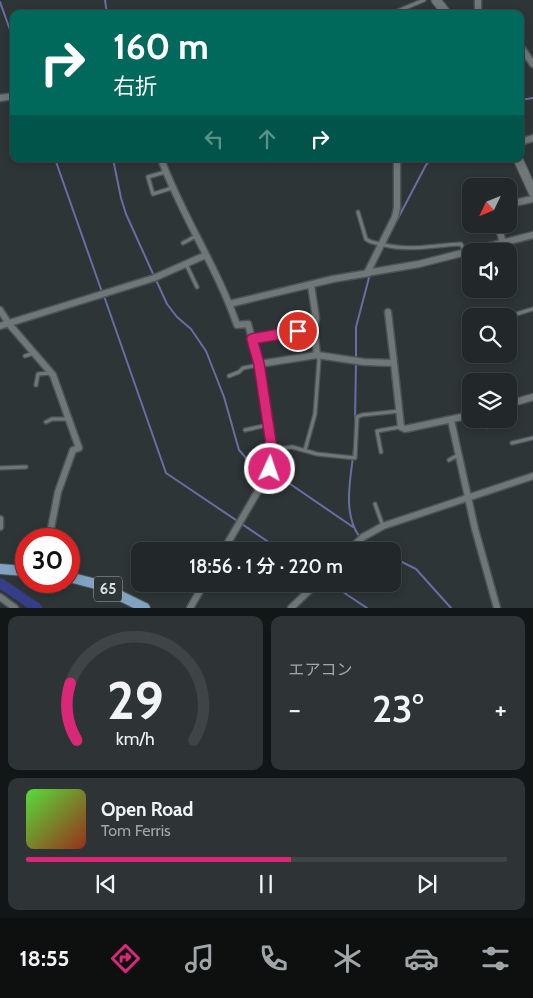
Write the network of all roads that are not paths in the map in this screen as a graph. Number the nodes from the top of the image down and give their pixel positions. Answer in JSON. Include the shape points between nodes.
{"nodes":[{"id":1,"x":424,"y":0,"type":"edge"},
{"id":2,"x":436,"y":0,"type":"edge"},
{"id":3,"x":400,"y":10,"type":"edge"},
{"id":4,"x":444,"y":10,"type":"edge"},
{"id":5,"x":524,"y":52,"type":"edge"},
{"id":6,"x":533,"y":64,"type":"edge"},
{"id":7,"x":162,"y":162,"type":"edge"},
{"id":8,"x":397,"y":162,"type":"edge"},
{"id":9,"x":519,"y":162,"type":"edge"},
{"id":10,"x":166,"y":171,"type":"junction"},
{"id":11,"x":173,"y":188,"type":"junction"},
{"id":12,"x":533,"y":192,"type":"edge"},
{"id":13,"x":533,"y":199,"type":"edge"},
{"id":14,"x":518,"y":202,"type":"edge"},
{"id":15,"x":358,"y":212,"type":"dead end"},
{"id":16,"x":500,"y":233,"type":"edge"},
{"id":17,"x":533,"y":235,"type":"edge"},
{"id":18,"x":197,"y":236,"type":"junction"},
{"id":19,"x":183,"y":243,"type":"dead end"},
{"id":20,"x":503,"y":243,"type":"joint"},
{"id":21,"x":381,"y":244,"type":"junction"},
{"id":22,"x":462,"y":246,"type":"edge"},
{"id":23,"x":462,"y":253,"type":"edge"},
{"id":24,"x":206,"y":255,"type":"junction"},
{"id":25,"x":186,"y":264,"type":"junction"},
{"id":26,"x":419,"y":264,"type":"junction"},
{"id":27,"x":419,"y":271,"type":"dead end"},
{"id":28,"x":369,"y":272,"type":"junction"},
{"id":29,"x":311,"y":285,"type":"junction"},
{"id":30,"x":197,"y":287,"type":"dead end"},
{"id":31,"x":230,"y":304,"type":"junction"},
{"id":32,"x":533,"y":308,"type":"edge"},
{"id":33,"x":0,"y":310,"type":"edge"},
{"id":34,"x":388,"y":312,"type":"dead end"},
{"id":35,"x":517,"y":314,"type":"edge"},
{"id":36,"x":9,"y":324,"type":"junction"},
{"id":37,"x":0,"y":326,"type":"edge"},
{"id":38,"x":314,"y":328,"type":"junction"},
{"id":39,"x":252,"y":339,"type":"junction"},
{"id":40,"x":34,"y":353,"type":"junction"},
{"id":41,"x":317,"y":355,"type":"junction"},
{"id":42,"x":25,"y":356,"type":"dead end"},
{"id":43,"x":394,"y":363,"type":"junction"},
{"id":44,"x":259,"y":365,"type":"junction"},
{"id":45,"x":51,"y":373,"type":"junction"},
{"id":46,"x":229,"y":376,"type":"dead end"},
{"id":47,"x":36,"y":385,"type":"dead end"},
{"id":48,"x":533,"y":397,"type":"edge"},
{"id":49,"x":517,"y":402,"type":"edge"},
{"id":50,"x":400,"y":411,"type":"junction"},
{"id":51,"x":462,"y":417,"type":"edge"},
{"id":52,"x":68,"y":419,"type":"junction"},
{"id":53,"x":450,"y":420,"type":"junction"},
{"id":54,"x":46,"y":422,"type":"dead end"},
{"id":55,"x":268,"y":425,"type":"junction"},
{"id":56,"x":401,"y":426,"type":"junction"},
{"id":57,"x":245,"y":430,"type":"dead end"},
{"id":58,"x":533,"y":438,"type":"edge"},
{"id":59,"x":512,"y":444,"type":"dead end"},
{"id":60,"x":271,"y":449,"type":"junction"},
{"id":61,"x":305,"y":450,"type":"junction"},
{"id":62,"x":257,"y":452,"type":"dead end"},
{"id":63,"x":381,"y":452,"type":"dead end"},
{"id":64,"x":458,"y":455,"type":"junction"},
{"id":65,"x":449,"y":460,"type":"dead end"},
{"id":66,"x":26,"y":467,"type":"dead end"},
{"id":67,"x":0,"y":468,"type":"edge"},
{"id":68,"x":533,"y":476,"type":"edge"},
{"id":69,"x":468,"y":498,"type":"junction"},
{"id":70,"x":375,"y":504,"type":"dead end"},
{"id":71,"x":0,"y":519,"type":"edge"},
{"id":72,"x":383,"y":526,"type":"junction"},
{"id":73,"x":0,"y":527,"type":"edge"},
{"id":74,"x":51,"y":528,"type":"edge"},
{"id":75,"x":228,"y":542,"type":"edge"},
{"id":76,"x":358,"y":542,"type":"edge"},
{"id":77,"x":0,"y":569,"type":"edge"},
{"id":78,"x":15,"y":571,"type":"edge"},
{"id":79,"x":80,"y":580,"type":"edge"},
{"id":80,"x":199,"y":592,"type":"edge"},
{"id":81,"x":308,"y":592,"type":"edge"},
{"id":82,"x":0,"y":597,"type":"edge"},
{"id":83,"x":15,"y":608,"type":"edge"},
{"id":84,"x":145,"y":608,"type":"edge"},
{"id":85,"x":190,"y":608,"type":"edge"},
{"id":86,"x":291,"y":608,"type":"edge"},
{"id":87,"x":497,"y":608,"type":"edge"}],
"edges":[{"from":1,"to":3,"type":"lane"},
{"from":2,"to":4,"type":"street"},
{"from":5,"to":6,"type":"street"},
{"from":7,"to":10,"type":"street"},
{"from":8,"to":21,"type":"street","via":[[396,212]]},
{"from":9,"to":12,"type":"street"},
{"from":10,"to":11,"type":"street"},
{"from":10,"to":11,"type":"lane","via":[[148,177],[153,194]]},
{"from":11,"to":18,"type":"street"},
{"from":13,"to":14,"type":"street"},
{"from":15,"to":21,"type":"lane","via":[[367,241]]},
{"from":16,"to":20,"type":"street"},
{"from":17,"to":20,"type":"street"},
{"from":18,"to":19,"type":"lane"},
{"from":18,"to":24,"type":"street"},
{"from":21,"to":22,"type":"lane","via":[[422,249]]},
{"from":21,"to":28,"type":"street"},
{"from":23,"to":26,"type":"street"},
{"from":24,"to":25,"type":"street"},
{"from":24,"to":31,"type":"street"},
{"from":25,"to":30,"type":"lane"},
{"from":25,"to":36,"type":"street","via":[[154,278]]},
{"from":26,"to":27,"type":"lane"},
{"from":26,"to":28,"type":"street"},
{"from":28,"to":29,"type":"street"},
{"from":29,"to":31,"type":"street"},
{"from":29,"to":38,"type":"street","via":[[316,318]]},
{"from":31,"to":39,"type":"street","via":[[237,325],[248,324]]},
{"from":32,"to":35,"type":"lane"},
{"from":33,"to":36,"type":"street"},
{"from":34,"to":43,"type":"street"},
{"from":36,"to":37,"type":"street"},
{"from":36,"to":40,"type":"street"},
{"from":38,"to":39,"type":"street"},
{"from":38,"to":41,"type":"street"},
{"from":39,"to":44,"type":"street"},
{"from":40,"to":42,"type":"lane"},
{"from":40,"to":45,"type":"street"},
{"from":41,"to":43,"type":"street"},
{"from":41,"to":44,"type":"street"},
{"from":41,"to":61,"type":"lane","via":[[315,414]]},
{"from":43,"to":50,"type":"street"},
{"from":44,"to":46,"type":"lane","via":[[242,368]]},
{"from":44,"to":55,"type":"street"},
{"from":45,"to":47,"type":"lane","via":[[38,374]]},
{"from":45,"to":52,"type":"street"},
{"from":48,"to":49,"type":"street"},
{"from":50,"to":56,"type":"street"},
{"from":50,"to":61,"type":"lane","via":[[357,417],[355,458]]},
{"from":51,"to":53,"type":"street"},
{"from":52,"to":54,"type":"lane"},
{"from":52,"to":74,"type":"street","via":[[78,448],[73,450],[58,492]]},
{"from":53,"to":56,"type":"street","via":[[405,429]]},
{"from":53,"to":64,"type":"street"},
{"from":55,"to":57,"type":"lane"},
{"from":55,"to":60,"type":"street"},
{"from":56,"to":63,"type":"lane","via":[[377,431]]},
{"from":58,"to":59,"type":"lane"},
{"from":60,"to":61,"type":"lane","via":[[292,447]]},
{"from":60,"to":62,"type":"lane"},
{"from":60,"to":75,"type":"street","via":[[268,474]]},
{"from":64,"to":65,"type":"lane"},
{"from":64,"to":69,"type":"street"},
{"from":66,"to":67,"type":"lane"},
{"from":68,"to":69,"type":"street"},
{"from":69,"to":72,"type":"street"},
{"from":69,"to":87,"type":"street"},
{"from":70,"to":72,"type":"lane"},
{"from":71,"to":73,"type":"street"},
{"from":72,"to":76,"type":"street"},
{"from":77,"to":78,"type":"main road"},
{"from":79,"to":84,"type":"main road","number":"65","via":[[96,584]]},
{"from":80,"to":85,"type":"street"},
{"from":81,"to":86,"type":"street"},
{"from":82,"to":83,"type":"street"}]}
